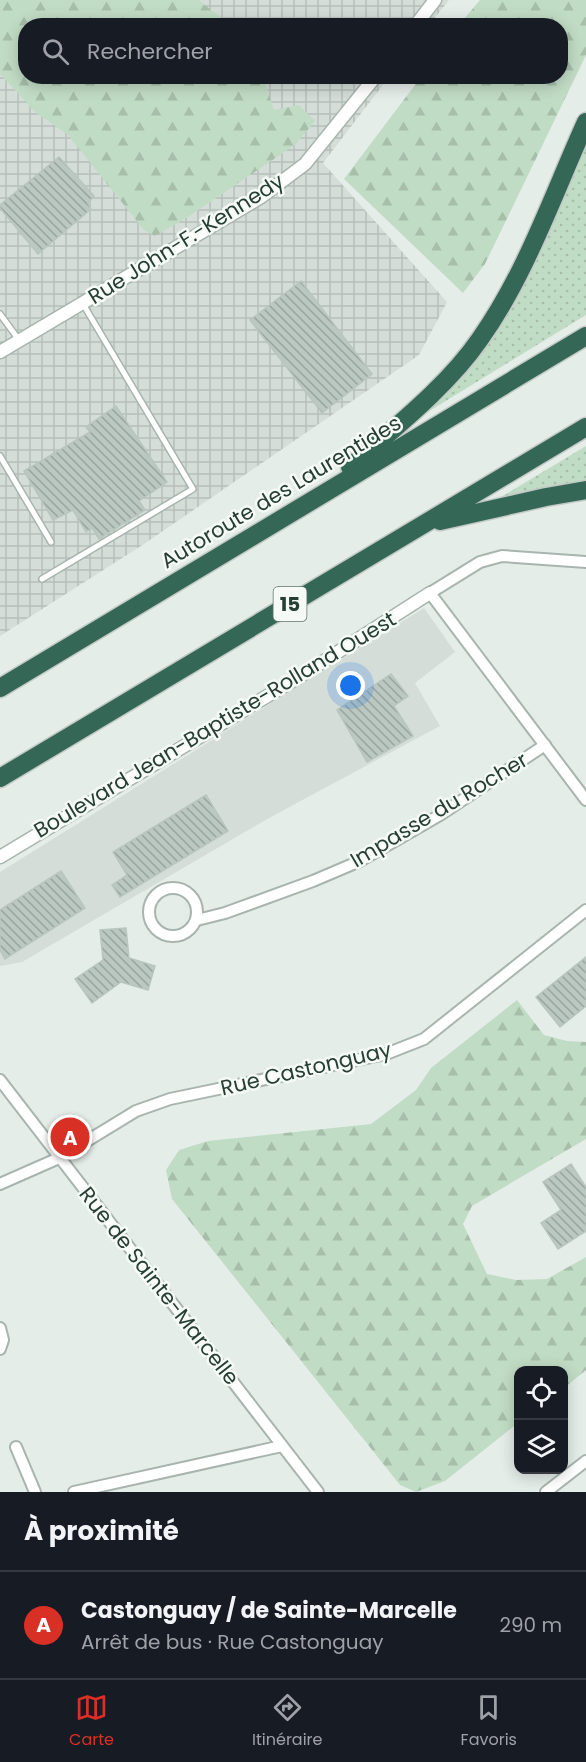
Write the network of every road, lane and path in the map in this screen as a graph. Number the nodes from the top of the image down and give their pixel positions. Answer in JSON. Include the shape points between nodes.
{"nodes":[{"id":1,"x":435,"y":0,"type":"edge"},
{"id":2,"x":421,"y":18,"type":"edge"},
{"id":3,"x":370,"y":84,"type":"edge"},
{"id":4,"x":586,"y":122,"type":"edge"},
{"id":5,"x":82,"y":303,"type":"junction"},
{"id":6,"x":0,"y":314,"type":"edge"},
{"id":7,"x":586,"y":336,"type":"edge"},
{"id":8,"x":19,"y":340,"type":"junction"},
{"id":9,"x":0,"y":352,"type":"edge"},
{"id":10,"x":586,"y":428,"type":"edge"},
{"id":11,"x":0,"y":456,"type":"edge"},
{"id":12,"x":586,"y":490,"type":"edge"},
{"id":13,"x":320,"y":495,"type":"junction"},
{"id":14,"x":423,"y":524,"type":"junction"},
{"id":15,"x":51,"y":542,"type":"dead end"},
{"id":16,"x":586,"y":561,"type":"edge"},
{"id":17,"x":42,"y":579,"type":"dead end"},
{"id":18,"x":430,"y":593,"type":"junction"},
{"id":19,"x":0,"y":688,"type":"edge"},
{"id":20,"x":545,"y":746,"type":"junction"},
{"id":21,"x":0,"y":778,"type":"edge"},
{"id":22,"x":586,"y":800,"type":"edge"},
{"id":23,"x":0,"y":857,"type":"edge"},
{"id":24,"x":586,"y":910,"type":"edge"},
{"id":25,"x":197,"y":920,"type":"junction"},
{"id":26,"x":0,"y":1080,"type":"edge"},
{"id":27,"x":59,"y":1158,"type":"junction"},
{"id":28,"x":0,"y":1184,"type":"edge"},
{"id":29,"x":0,"y":1328,"type":"edge"},
{"id":30,"x":0,"y":1349,"type":"edge"},
{"id":31,"x":282,"y":1446,"type":"junction"},
{"id":32,"x":16,"y":1447,"type":"dead end"},
{"id":33,"x":586,"y":1461,"type":"edge"},
{"id":34,"x":35,"y":1492,"type":"edge"},
{"id":35,"x":74,"y":1492,"type":"edge"},
{"id":36,"x":318,"y":1492,"type":"edge"},
{"id":37,"x":546,"y":1492,"type":"edge"}],
"edges":[{"from":1,"to":2,"type":"street"},
{"from":3,"to":5,"type":"street","name":"Rue John-F.-Kennedy","via":[[305,164],[261,197]]},
{"from":4,"to":13,"type":"highway","via":[[519,272],[480,340],[429,396]]},
{"from":5,"to":8,"type":"street","name":"Rue John-F.-Kennedy"},
{"from":5,"to":17,"type":"lane","via":[[193,489]]},
{"from":6,"to":8,"type":"lane"},
{"from":7,"to":13,"type":"highway","name":"Autoroute des Laurentides"},
{"from":8,"to":9,"type":"street","name":"Rue John-F.-Kennedy"},
{"from":10,"to":14,"type":"highway","number":"15"},
{"from":11,"to":15,"type":"lane"},
{"from":12,"to":14,"type":"highway"},
{"from":13,"to":19,"type":"highway","name":"Autoroute des Laurentides"},
{"from":14,"to":21,"type":"highway","number":"15"},
{"from":16,"to":18,"type":"street","via":[[502,556],[480,562]]},
{"from":18,"to":20,"type":"street"},
{"from":18,"to":23,"type":"street","name":"Boulevard Jean-Baptiste-Rolland Ouest"},
{"from":20,"to":22,"type":"street"},
{"from":20,"to":25,"type":"street","name":"Impasse du Rocher","via":[[440,815],[360,861]]},
{"from":24,"to":27,"type":"street","name":"Rue Castonguay","via":[[424,1039],[386,1054],[170,1099],[136,1110]]},
{"from":25,"to":25,"type":"street","name":"Impasse du Rocher","via":[[187,933],[164,935],[150,917],[151,902],[163,890],[179,888],[196,904]]},
{"from":26,"to":27,"type":"street","name":"Rue de Sainte-Marcelle"},
{"from":27,"to":28,"type":"street","name":"Rue Castonguay"},
{"from":27,"to":31,"type":"street","name":"Rue de Sainte-Marcelle"},
{"from":29,"to":30,"type":"street"},
{"from":31,"to":35,"type":"street"},
{"from":31,"to":36,"type":"street","name":"Rue de Sainte-Marcelle"},
{"from":32,"to":34,"type":"street"},
{"from":33,"to":37,"type":"street"}]}
